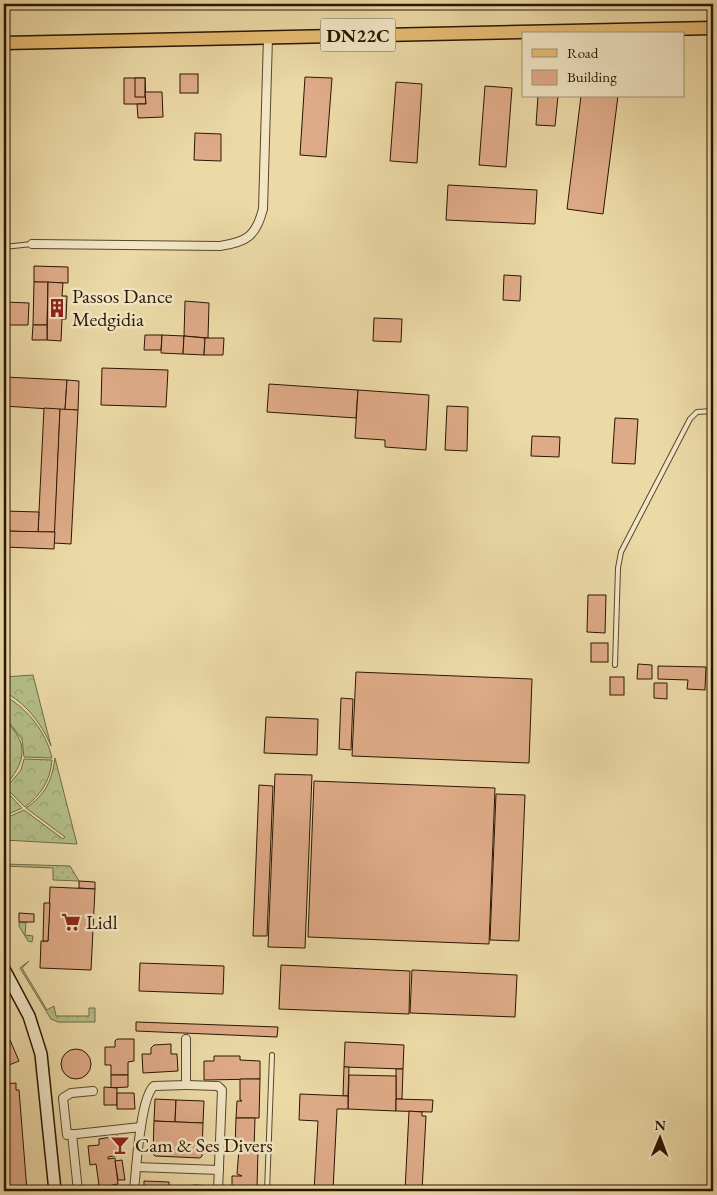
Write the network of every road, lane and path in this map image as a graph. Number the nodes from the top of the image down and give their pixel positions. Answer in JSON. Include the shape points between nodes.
{"nodes":[{"id":1,"x":713,"y":28,"type":"edge"},
{"id":2,"x":268,"y":37,"type":"junction"},
{"id":3,"x":4,"y":43,"type":"edge"},
{"id":4,"x":32,"y":244,"type":"joint"},
{"id":5,"x":4,"y":248,"type":"edge"},
{"id":6,"x":713,"y":411,"type":"edge"},
{"id":7,"x":615,"y":665,"type":"dead end"},
{"id":8,"x":4,"y":969,"type":"edge"},
{"id":9,"x":186,"y":1039,"type":"dead end"},
{"id":10,"x":272,"y":1056,"type":"dead end"},
{"id":11,"x":186,"y":1085,"type":"junction"},
{"id":12,"x":92,"y":1090,"type":"dead end"},
{"id":13,"x":141,"y":1127,"type":"junction"},
{"id":14,"x":72,"y":1134,"type":"junction"},
{"id":15,"x":136,"y":1167,"type":"junction"},
{"id":16,"x":219,"y":1170,"type":"junction"},
{"id":17,"x":56,"y":1191,"type":"edge"},
{"id":18,"x":78,"y":1191,"type":"edge"},
{"id":19,"x":134,"y":1191,"type":"edge"},
{"id":20,"x":218,"y":1191,"type":"edge"},
{"id":21,"x":267,"y":1191,"type":"edge"}],
"edges":[{"from":1,"to":2,"type":"main road","number":"DN22C"},
{"from":2,"to":3,"type":"main road","number":"DN22C"},
{"from":2,"to":4,"type":"street","via":[[263,209],[259,226],[247,239],[220,246]]},
{"from":4,"to":5,"type":"lane"},
{"from":6,"to":7,"type":"lane","via":[[697,412],[690,419],[621,552]]},
{"from":8,"to":17,"type":"main road","via":[[29,1016],[42,1054]]},
{"from":9,"to":11,"type":"street"},
{"from":10,"to":21,"type":"lane"},
{"from":11,"to":13,"type":"street","via":[[158,1085],[151,1089]]},
{"from":11,"to":16,"type":"street","via":[[218,1086],[222,1090]]},
{"from":12,"to":14,"type":"street","via":[[71,1092],[63,1098],[67,1135]]},
{"from":13,"to":14,"type":"street"},
{"from":13,"to":15,"type":"street"},
{"from":14,"to":18,"type":"street"},
{"from":15,"to":16,"type":"street"},
{"from":15,"to":19,"type":"street"},
{"from":16,"to":20,"type":"street"}]}
